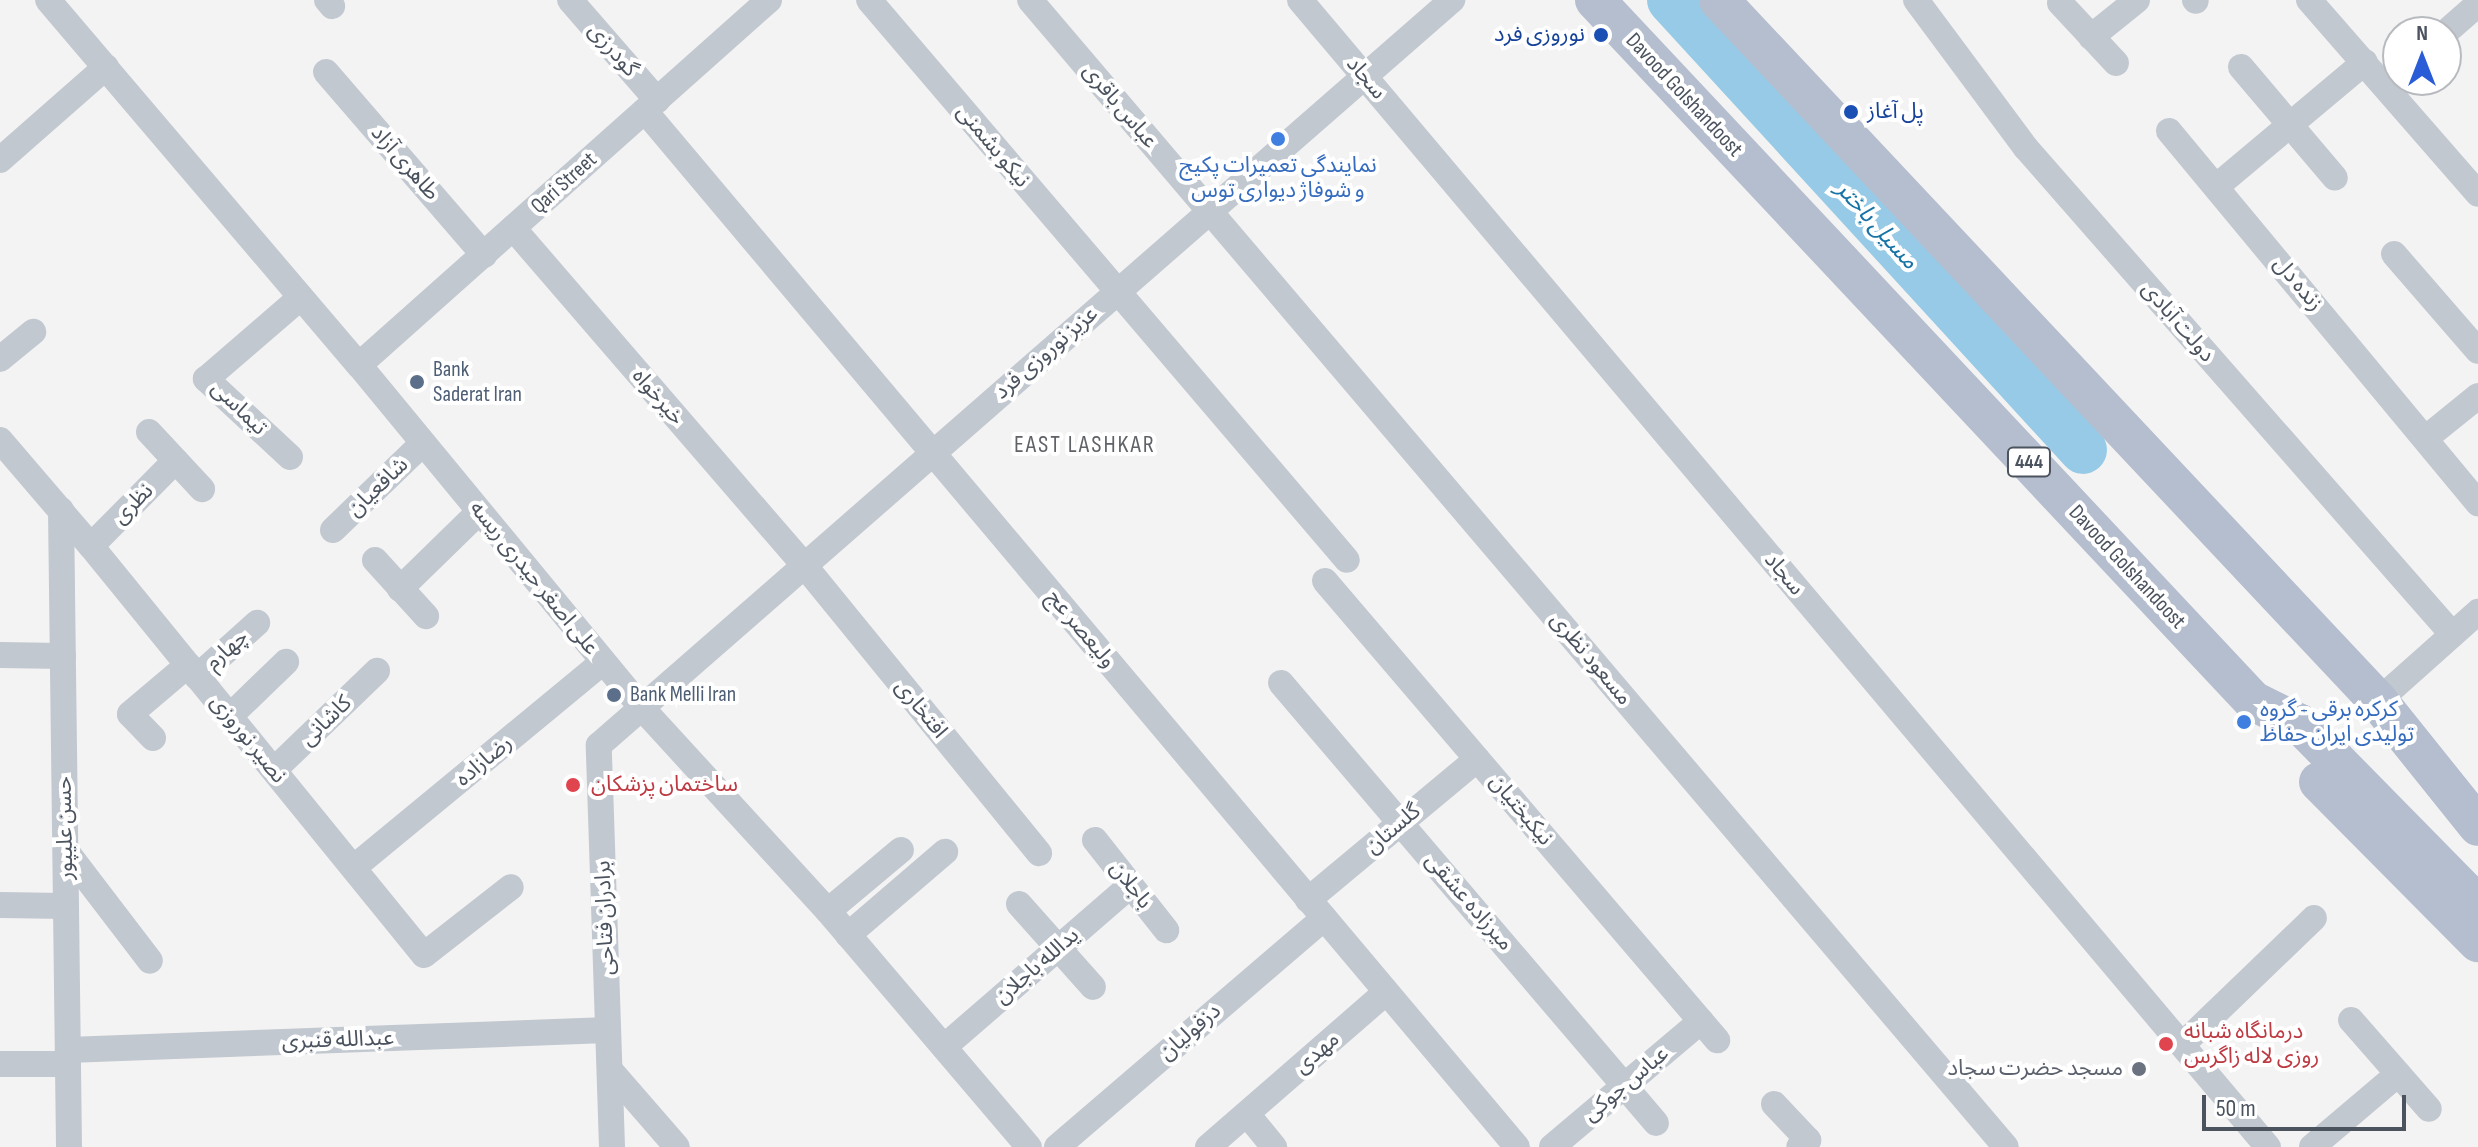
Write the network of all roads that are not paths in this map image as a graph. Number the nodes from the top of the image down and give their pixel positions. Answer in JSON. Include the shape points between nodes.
{"nodes":[{"id":1,"x":570,"y":0,"type":"edge"},
{"id":2,"x":769,"y":0,"type":"edge"},
{"id":3,"x":869,"y":0,"type":"edge"},
{"id":4,"x":1030,"y":0,"type":"edge"},
{"id":5,"x":1300,"y":0,"type":"edge"},
{"id":6,"x":1452,"y":0,"type":"edge"},
{"id":7,"x":1595,"y":0,"type":"edge"},
{"id":8,"x":1719,"y":0,"type":"edge"},
{"id":9,"x":1916,"y":0,"type":"edge"},
{"id":10,"x":2137,"y":0,"type":"edge"},
{"id":11,"x":2309,"y":0,"type":"edge"},
{"id":12,"x":57,"y":3,"type":"edge"},
{"id":13,"x":2060,"y":3,"type":"dead end"},
{"id":14,"x":2478,"y":4,"type":"edge"},
{"id":15,"x":2462,"y":18,"type":"edge"},
{"id":16,"x":2091,"y":37,"type":"junction"},
{"id":17,"x":2365,"y":62,"type":"junction"},
{"id":18,"x":2116,"y":63,"type":"dead end"},
{"id":19,"x":106,"y":67,"type":"junction"},
{"id":20,"x":2241,"y":67,"type":"dead end"},
{"id":21,"x":326,"y":72,"type":"dead end"},
{"id":22,"x":2382,"y":73,"type":"edge"},
{"id":23,"x":1364,"y":77,"type":"junction"},
{"id":24,"x":2404,"y":96,"type":"edge"},
{"id":25,"x":651,"y":106,"type":"junction"},
{"id":26,"x":2290,"y":125,"type":"junction"},
{"id":27,"x":2169,"y":131,"type":"dead end"},
{"id":28,"x":0,"y":160,"type":"edge"},
{"id":29,"x":2335,"y":178,"type":"dead end"},
{"id":30,"x":2217,"y":186,"type":"junction"},
{"id":31,"x":2478,"y":194,"type":"edge"},
{"id":32,"x":1210,"y":211,"type":"junction"},
{"id":33,"x":513,"y":228,"type":"junction"},
{"id":34,"x":2394,"y":254,"type":"dead end"},
{"id":35,"x":484,"y":255,"type":"junction"},
{"id":36,"x":1118,"y":291,"type":"junction"},
{"id":37,"x":301,"y":297,"type":"junction"},
{"id":38,"x":33,"y":332,"type":"dead end"},
{"id":39,"x":2478,"y":351,"type":"edge"},
{"id":40,"x":0,"y":359,"type":"edge"},
{"id":41,"x":359,"y":365,"type":"junction"},
{"id":42,"x":2478,"y":396,"type":"edge"},
{"id":43,"x":149,"y":432,"type":"dead end"},
{"id":44,"x":2426,"y":438,"type":"junction"},
{"id":45,"x":0,"y":440,"type":"edge"},
{"id":46,"x":423,"y":443,"type":"junction"},
{"id":47,"x":932,"y":453,"type":"junction"},
{"id":48,"x":290,"y":457,"type":"dead end"},
{"id":49,"x":175,"y":461,"type":"junction"},
{"id":50,"x":202,"y":489,"type":"dead end"},
{"id":51,"x":2478,"y":503,"type":"edge"},
{"id":52,"x":61,"y":510,"type":"junction"},
{"id":53,"x":479,"y":512,"type":"junction"},
{"id":54,"x":333,"y":530,"type":"dead end"},
{"id":55,"x":91,"y":546,"type":"junction"},
{"id":56,"x":375,"y":560,"type":"dead end"},
{"id":57,"x":1347,"y":560,"type":"dead end"},
{"id":58,"x":804,"y":565,"type":"junction"},
{"id":59,"x":1325,"y":581,"type":"dead end"},
{"id":60,"x":400,"y":589,"type":"junction"},
{"id":61,"x":2478,"y":612,"type":"edge"},
{"id":62,"x":426,"y":616,"type":"dead end"},
{"id":63,"x":257,"y":623,"type":"dead end"},
{"id":64,"x":2452,"y":634,"type":"junction"},
{"id":65,"x":0,"y":655,"type":"edge"},
{"id":66,"x":63,"y":656,"type":"junction"},
{"id":67,"x":286,"y":662,"type":"dead end"},
{"id":68,"x":603,"y":662,"type":"junction"},
{"id":69,"x":192,"y":671,"type":"junction"},
{"id":70,"x":377,"y":671,"type":"dead end"},
{"id":71,"x":1281,"y":683,"type":"dead end"},
{"id":72,"x":2253,"y":701,"type":"junction"},
{"id":73,"x":2378,"y":701,"type":"junction"},
{"id":74,"x":641,"y":707,"type":"junction"},
{"id":75,"x":230,"y":716,"type":"junction"},
{"id":76,"x":153,"y":738,"type":"dead end"},
{"id":77,"x":1477,"y":759,"type":"junction"},
{"id":78,"x":274,"y":770,"type":"junction"},
{"id":79,"x":2478,"y":802,"type":"edge"},
{"id":80,"x":1401,"y":822,"type":"junction"},
{"id":81,"x":2478,"y":826,"type":"edge"},
{"id":82,"x":1095,"y":840,"type":"dead end"},
{"id":83,"x":901,"y":850,"type":"dead end"},
{"id":84,"x":66,"y":851,"type":"junction"},
{"id":85,"x":945,"y":852,"type":"dead end"},
{"id":86,"x":1039,"y":853,"type":"dead end"},
{"id":87,"x":364,"y":859,"type":"dead end"},
{"id":88,"x":1131,"y":885,"type":"junction"},
{"id":89,"x":511,"y":887,"type":"dead end"},
{"id":90,"x":1019,"y":904,"type":"dead end"},
{"id":91,"x":0,"y":905,"type":"edge"},
{"id":92,"x":2478,"y":905,"type":"edge"},
{"id":93,"x":66,"y":906,"type":"junction"},
{"id":94,"x":1316,"y":909,"type":"junction"},
{"id":95,"x":828,"y":911,"type":"junction"},
{"id":96,"x":2314,"y":918,"type":"dead end"},
{"id":97,"x":1166,"y":930,"type":"dead end"},
{"id":98,"x":848,"y":935,"type":"junction"},
{"id":99,"x":2478,"y":942,"type":"edge"},
{"id":100,"x":1058,"y":948,"type":"junction"},
{"id":101,"x":150,"y":961,"type":"dead end"},
{"id":102,"x":1093,"y":987,"type":"dead end"},
{"id":103,"x":1386,"y":992,"type":"junction"},
{"id":104,"x":2351,"y":1020,"type":"dead end"},
{"id":105,"x":608,"y":1030,"type":"junction"},
{"id":106,"x":1709,"y":1030,"type":"joint"},
{"id":107,"x":2182,"y":1045,"type":"junction"},
{"id":108,"x":944,"y":1047,"type":"junction"},
{"id":109,"x":68,"y":1057,"type":"junction"},
{"id":110,"x":0,"y":1064,"type":"edge"},
{"id":111,"x":610,"y":1070,"type":"junction"},
{"id":112,"x":2398,"y":1074,"type":"junction"},
{"id":113,"x":1626,"y":1085,"type":"junction"},
{"id":114,"x":1774,"y":1104,"type":"dead end"},
{"id":115,"x":2429,"y":1109,"type":"dead end"},
{"id":116,"x":1247,"y":1114,"type":"junction"},
{"id":117,"x":1656,"y":1123,"type":"dead end"},
{"id":118,"x":1024,"y":1145,"type":"edge"},
{"id":119,"x":1807,"y":1145,"type":"edge"},
{"id":120,"x":69,"y":1147,"type":"edge"},
{"id":121,"x":612,"y":1147,"type":"edge"},
{"id":122,"x":677,"y":1147,"type":"edge"},
{"id":123,"x":1057,"y":1147,"type":"edge"},
{"id":124,"x":1208,"y":1147,"type":"edge"},
{"id":125,"x":1274,"y":1147,"type":"edge"},
{"id":126,"x":1517,"y":1147,"type":"edge"},
{"id":127,"x":1552,"y":1147,"type":"edge"},
{"id":128,"x":2006,"y":1147,"type":"edge"},
{"id":129,"x":2268,"y":1147,"type":"edge"},
{"id":130,"x":2312,"y":1147,"type":"edge"}],
"edges":[{"from":1,"to":25,"type":"street","name":"گودرزی"},
{"from":2,"to":25,"type":"street","name":"Qari Street"},
{"from":3,"to":36,"type":"street","name":"نیکو بشمنی"},
{"from":4,"to":32,"type":"street","name":"عباس باقری"},
{"from":5,"to":23,"type":"street","name":"سجاد"},
{"from":6,"to":23,"type":"street","name":"عزیز نوروزی فرد"},
{"from":7,"to":72,"type":"main road","name":"Davood Golshandoost","number":"444"},
{"from":8,"to":73,"type":"main road"},
{"from":9,"to":64,"type":"street","name":"دولت آبادی","via":[[2026,148]]},
{"from":10,"to":16,"type":"street"},
{"from":11,"to":17,"type":"street"},
{"from":12,"to":19,"type":"street","name":"علی اصغر حیدری ریسه"},
{"from":13,"to":16,"type":"street"},
{"from":14,"to":15,"type":"street"},
{"from":16,"to":18,"type":"street"},
{"from":17,"to":22,"type":"street"},
{"from":17,"to":26,"type":"street"},
{"from":19,"to":28,"type":"street"},
{"from":19,"to":37,"type":"street","name":"علی اصغر حیدری ریسه"},
{"from":20,"to":26,"type":"street"},
{"from":21,"to":35,"type":"street","name":"طاهری آزاد"},
{"from":23,"to":32,"type":"street","name":"عزیز نوروزی فرد"},
{"from":23,"to":107,"type":"street","name":"سجاد"},
{"from":24,"to":31,"type":"street"},
{"from":25,"to":33,"type":"street","name":"Qari Street"},
{"from":25,"to":47,"type":"street","name":"ولیعصر عج"},
{"from":26,"to":29,"type":"street"},
{"from":26,"to":30,"type":"street"},
{"from":27,"to":30,"type":"street","name":"زنده دل"},
{"from":30,"to":44,"type":"street","name":"زنده دل"},
{"from":32,"to":36,"type":"street","name":"عزیز نوروزی فرد"},
{"from":32,"to":128,"type":"street","name":"مسعود نظری"},
{"from":33,"to":35,"type":"street","name":"Qari Street"},
{"from":33,"to":58,"type":"street","name":"خیرخواه"},
{"from":34,"to":39,"type":"street"},
{"from":35,"to":41,"type":"street","name":"Qari Street"},
{"from":36,"to":47,"type":"street","name":"عزیز نوروزی فرد"},
{"from":36,"to":57,"type":"street"},
{"from":37,"to":41,"type":"street","name":"علی اصغر حیدری ریسه"},
{"from":37,"to":48,"type":"street","name":"تیماسی","via":[[206,379]]},
{"from":38,"to":40,"type":"street"},
{"from":41,"to":46,"type":"street","name":"علی اصغر حیدری ریسه"},
{"from":42,"to":44,"type":"street"},
{"from":43,"to":49,"type":"street"},
{"from":44,"to":51,"type":"street","name":"زنده دل"},
{"from":45,"to":52,"type":"street","name":"نصیر نوروزی"},
{"from":46,"to":53,"type":"street","name":"علی اصغر حیدری ریسه"},
{"from":46,"to":54,"type":"street","name":"شافعیان"},
{"from":47,"to":58,"type":"street","name":"عزیز نوروزی فرد"},
{"from":47,"to":94,"type":"street","name":"ولیعصر عج"},
{"from":49,"to":50,"type":"street"},
{"from":49,"to":55,"type":"street","name":"نظری"},
{"from":52,"to":55,"type":"street","name":"نصیر نوروزی"},
{"from":52,"to":66,"type":"street","name":"حسن علیپور"},
{"from":53,"to":60,"type":"street"},
{"from":53,"to":68,"type":"street","name":"علی اصغر حیدری ریسه"},
{"from":55,"to":69,"type":"street","name":"نصیر نوروزی"},
{"from":56,"to":60,"type":"street"},
{"from":58,"to":74,"type":"street","name":"عزیز نوروزی فرد"},
{"from":58,"to":86,"type":"street","name":"افتخاری"},
{"from":59,"to":77,"type":"street","name":"نیکبختیان"},
{"from":60,"to":62,"type":"street"},
{"from":61,"to":64,"type":"street"},
{"from":63,"to":69,"type":"street","name":"چهارم"},
{"from":64,"to":73,"type":"street"},
{"from":65,"to":66,"type":"street"},
{"from":66,"to":84,"type":"street","name":"حسن علیپور"},
{"from":67,"to":75,"type":"street"},
{"from":68,"to":74,"type":"street","name":"علی اصغر حیدری ریسه"},
{"from":68,"to":87,"type":"street","name":"رضازاده"},
{"from":69,"to":75,"type":"street","name":"نصیر نوروزی"},
{"from":69,"to":76,"type":"street","name":"چهارم","via":[[130,714]]},
{"from":70,"to":78,"type":"street","name":"کاشانی"},
{"from":71,"to":80,"type":"street","name":"میرزاده عشقی"},
{"from":72,"to":92,"type":"main road","name":"Davood Golshandoost","number":"444","via":[[2300,724]]},
{"from":72,"to":99,"type":"main road","via":[[2278,738]]},
{"from":73,"to":79,"type":"main road"},
{"from":73,"to":81,"type":"main road"},
{"from":74,"to":95,"type":"street","name":"علی اصغر حیدری ریسه"},
{"from":74,"to":105,"type":"street","name":"برادران فتاحی","via":[[599,745]]},
{"from":75,"to":78,"type":"street","name":"نصیر نوروزی"},
{"from":77,"to":80,"type":"street","name":"گلستان"},
{"from":77,"to":106,"type":"street","name":"نیکبختیان"},
{"from":78,"to":89,"type":"street","name":"نصیر نوروزی","via":[[424,955]]},
{"from":80,"to":94,"type":"street","name":"گلستان"},
{"from":80,"to":113,"type":"street","name":"میرزاده عشقی"},
{"from":82,"to":88,"type":"street","name":"باجلان"},
{"from":83,"to":95,"type":"street"},
{"from":84,"to":93,"type":"street","name":"حسن علیپور"},
{"from":84,"to":101,"type":"street"},
{"from":85,"to":98,"type":"street"},
{"from":88,"to":97,"type":"street","name":"باجلان"},
{"from":88,"to":100,"type":"street","name":"یدالله باجلان"},
{"from":90,"to":100,"type":"street"},
{"from":91,"to":93,"type":"street"},
{"from":93,"to":109,"type":"street","name":"حسن علیپور"},
{"from":94,"to":103,"type":"street","name":"ولیعصر عج"},
{"from":94,"to":123,"type":"street","name":"دزفولیان"},
{"from":95,"to":98,"type":"street","name":"علی اصغر حیدری ریسه"},
{"from":96,"to":107,"type":"street"},
{"from":98,"to":108,"type":"street","name":"علی اصغر حیدری ریسه"},
{"from":100,"to":102,"type":"street"},
{"from":100,"to":108,"type":"street","name":"یدالله باجلان"},
{"from":103,"to":116,"type":"street","name":"مهدی"},
{"from":103,"to":126,"type":"street","name":"ولیعصر عج"},
{"from":104,"to":112,"type":"street"},
{"from":105,"to":109,"type":"street","name":"عبدالله قنبری"},
{"from":105,"to":111,"type":"street","name":"برادران فتاحی"},
{"from":106,"to":113,"type":"street","name":"عباس جوکی"},
{"from":107,"to":129,"type":"street","name":"سجاد"},
{"from":108,"to":118,"type":"street","name":"علی اصغر حیدری ریسه"},
{"from":109,"to":110,"type":"street","name":"عبدالله قنبری"},
{"from":109,"to":120,"type":"street","name":"حسن علیپور"},
{"from":111,"to":121,"type":"street","name":"برادران فتاحی"},
{"from":111,"to":122,"type":"street"},
{"from":112,"to":115,"type":"street"},
{"from":112,"to":130,"type":"street"},
{"from":113,"to":117,"type":"street","name":"میرزاده عشقی"},
{"from":113,"to":127,"type":"street","name":"عباس جوکی"},
{"from":114,"to":119,"type":"street"},
{"from":116,"to":124,"type":"street","name":"مهدی"},
{"from":116,"to":125,"type":"street"}]}
